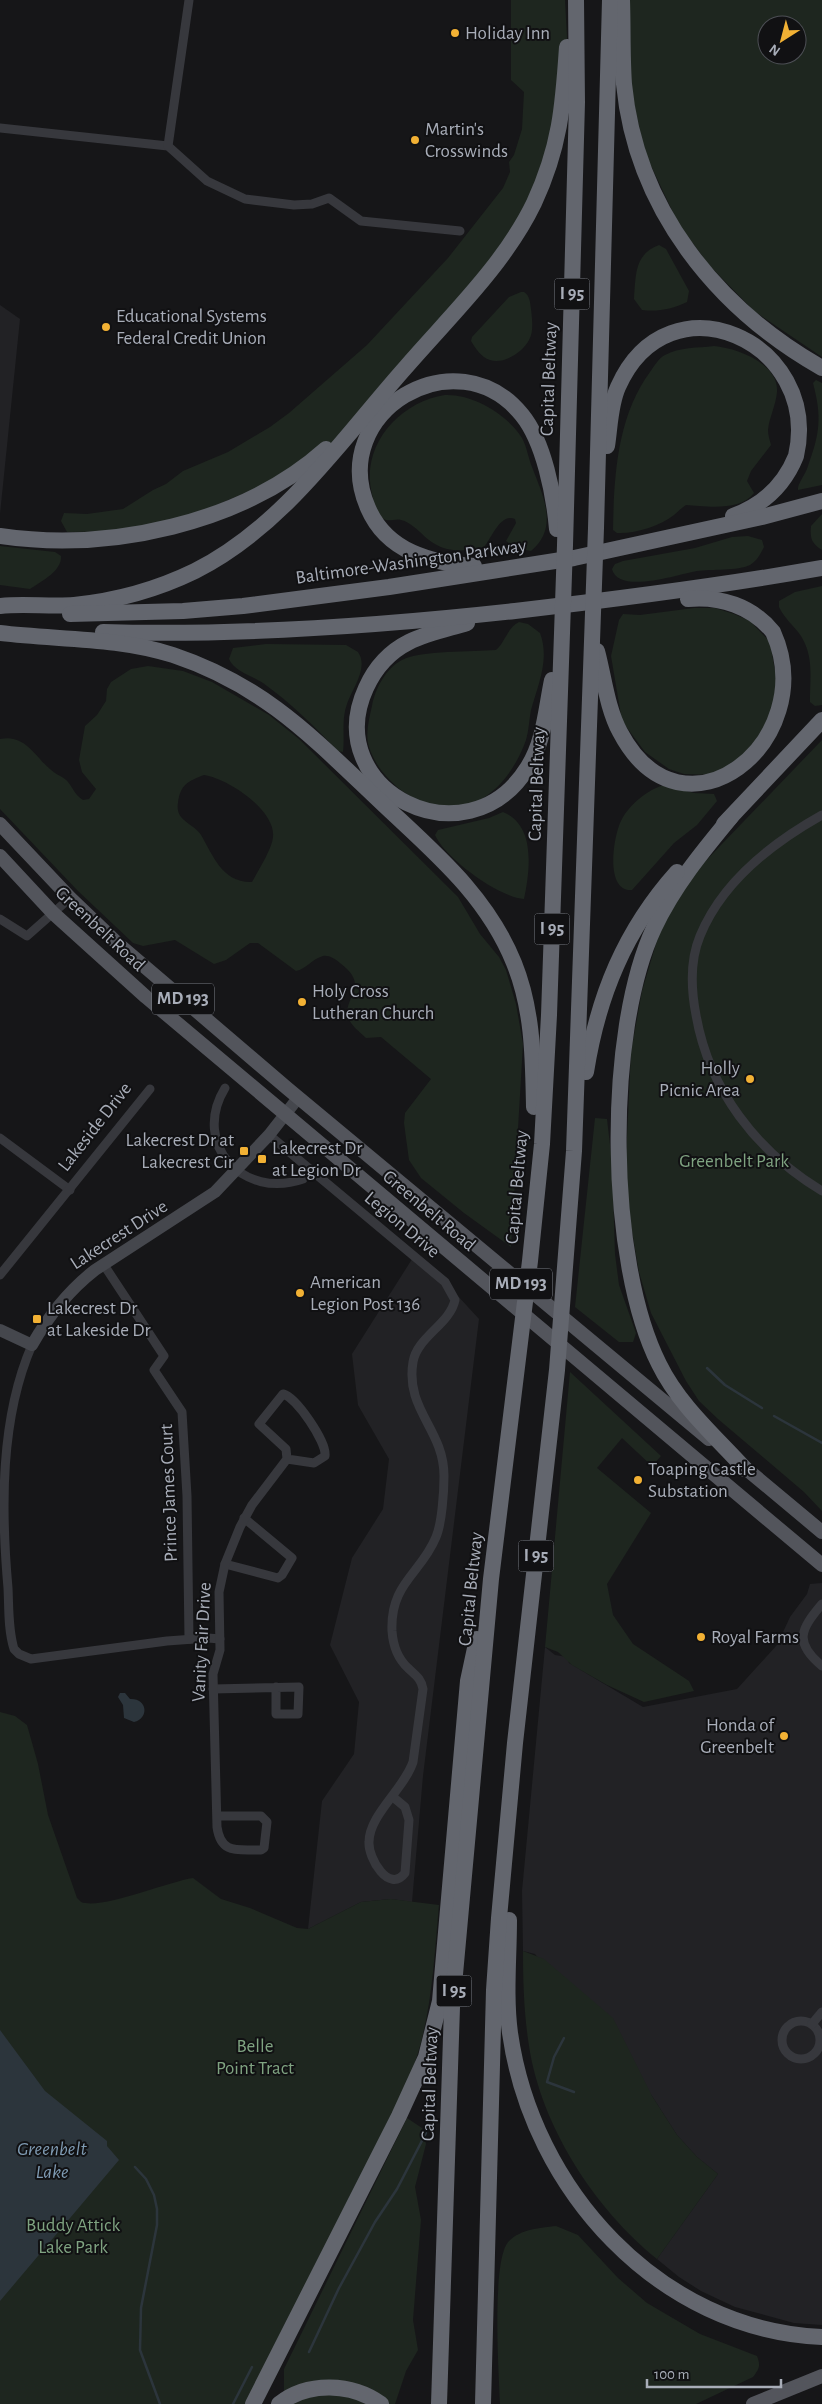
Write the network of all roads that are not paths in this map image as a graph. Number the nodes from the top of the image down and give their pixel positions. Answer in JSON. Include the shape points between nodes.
{"nodes":[{"id":1,"x":189,"y":0,"type":"edge"},
{"id":2,"x":571,"y":0,"type":"edge"},
{"id":3,"x":576,"y":0,"type":"edge"},
{"id":4,"x":610,"y":0,"type":"edge"},
{"id":5,"x":622,"y":0,"type":"edge"},
{"id":6,"x":0,"y":128,"type":"edge"},
{"id":7,"x":168,"y":146,"type":"junction"},
{"id":8,"x":460,"y":232,"type":"dead end"},
{"id":9,"x":822,"y":368,"type":"edge"},
{"id":10,"x":363,"y":416,"type":"junction"},
{"id":11,"x":822,"y":501,"type":"edge"},
{"id":12,"x":596,"y":528,"type":"junction"},
{"id":13,"x":702,"y":529,"type":"junction"},
{"id":14,"x":0,"y":536,"type":"edge"},
{"id":15,"x":502,"y":568,"type":"junction"},
{"id":16,"x":822,"y":568,"type":"edge"},
{"id":17,"x":562,"y":589,"type":"junction"},
{"id":18,"x":609,"y":600,"type":"junction"},
{"id":19,"x":0,"y":606,"type":"edge"},
{"id":20,"x":514,"y":611,"type":"junction"},
{"id":21,"x":0,"y":612,"type":"edge"},
{"id":22,"x":0,"y":632,"type":"edge"},
{"id":23,"x":592,"y":632,"type":"junction"},
{"id":24,"x":560,"y":641,"type":"junction"},
{"id":25,"x":822,"y":720,"type":"edge"},
{"id":26,"x":822,"y":815,"type":"edge"},
{"id":27,"x":731,"y":817,"type":"junction"},
{"id":28,"x":0,"y":824,"type":"edge"},
{"id":29,"x":0,"y":856,"type":"edge"},
{"id":30,"x":0,"y":864,"type":"edge"},
{"id":31,"x":22,"y":880,"type":"junction"},
{"id":32,"x":70,"y":898,"type":"junction"},
{"id":33,"x":53,"y":913,"type":"junction"},
{"id":34,"x":0,"y":919,"type":"edge"},
{"id":35,"x":225,"y":1088,"type":"dead end"},
{"id":36,"x":150,"y":1089,"type":"dead end"},
{"id":37,"x":298,"y":1098,"type":"junction"},
{"id":38,"x":285,"y":1115,"type":"junction"},
{"id":39,"x":269,"y":1135,"type":"junction"},
{"id":40,"x":0,"y":1138,"type":"edge"},
{"id":41,"x":574,"y":1151,"type":"junction"},
{"id":42,"x":237,"y":1170,"type":"junction"},
{"id":43,"x":303,"y":1179,"type":"dead end"},
{"id":44,"x":70,"y":1190,"type":"junction"},
{"id":45,"x":822,"y":1192,"type":"edge"},
{"id":46,"x":535,"y":1216,"type":"junction"},
{"id":47,"x":104,"y":1265,"type":"junction"},
{"id":48,"x":0,"y":1275,"type":"edge"},
{"id":49,"x":0,"y":1330,"type":"edge"},
{"id":50,"x":32,"y":1345,"type":"junction"},
{"id":51,"x":287,"y":1459,"type":"junction"},
{"id":52,"x":745,"y":1468,"type":"junction"},
{"id":53,"x":244,"y":1518,"type":"junction"},
{"id":54,"x":822,"y":1532,"type":"edge"},
{"id":55,"x":225,"y":1564,"type":"junction"},
{"id":56,"x":822,"y":1565,"type":"edge"},
{"id":57,"x":491,"y":1579,"type":"junction"},
{"id":58,"x":822,"y":1604,"type":"edge"},
{"id":59,"x":189,"y":1638,"type":"junction"},
{"id":60,"x":220,"y":1639,"type":"junction"},
{"id":61,"x":822,"y":1666,"type":"edge"},
{"id":62,"x":276,"y":1687,"type":"junction"},
{"id":63,"x":213,"y":1689,"type":"junction"},
{"id":64,"x":515,"y":1743,"type":"junction"},
{"id":65,"x":393,"y":1797,"type":"junction"},
{"id":66,"x":217,"y":1816,"type":"junction"},
{"id":67,"x":822,"y":2012,"type":"edge"},
{"id":68,"x":812,"y":2024,"type":"junction"},
{"id":69,"x":822,"y":2337,"type":"edge"},
{"id":70,"x":822,"y":2376,"type":"edge"},
{"id":71,"x":253,"y":2404,"type":"edge"},
{"id":72,"x":279,"y":2404,"type":"edge"},
{"id":73,"x":381,"y":2404,"type":"edge"},
{"id":74,"x":439,"y":2404,"type":"edge"},
{"id":75,"x":482,"y":2404,"type":"edge"},
{"id":76,"x":753,"y":2404,"type":"edge"}],
"edges":[{"from":1,"to":7,"type":"street"},
{"from":2,"to":10,"type":"highway","via":[[561,125],[549,166],[532,205],[490,270]]},
{"from":3,"to":17,"type":"highway","name":"Capital Beltway","number":"I 95","via":[[577,102]]},
{"from":4,"to":12,"type":"highway","number":"I 95"},
{"from":5,"to":9,"type":"highway","via":[[624,84],[634,135],[648,179],[672,228],[702,270],[737,307],[776,339]]},
{"from":6,"to":7,"type":"street"},
{"from":7,"to":8,"type":"street","via":[[197,174],[246,199],[294,205],[312,204],[329,198],[361,221]]},
{"from":10,"to":14,"type":"highway","via":[[318,456],[292,473],[243,501],[186,522],[120,537],[86,540],[51,541]]},
{"from":10,"to":19,"type":"highway","via":[[276,514],[244,541],[209,563],[177,579],[106,600],[74,605]]},
{"from":11,"to":13,"type":"highway","name":"Baltimore-Washington Parkway"},
{"from":12,"to":13,"type":"highway","via":[[614,397],[625,373],[638,355],[657,339],[686,329],[717,327],[748,336],[764,345],[787,369],[800,396],[803,429],[793,464],[773,493],[747,511]]},
{"from":12,"to":23,"type":"highway","number":"I 95"},
{"from":13,"to":15,"type":"highway","name":"Baltimore-Washington Parkway","via":[[629,547]]},
{"from":15,"to":17,"type":"highway","via":[[428,560],[398,545],[372,517],[361,486],[360,465],[365,441],[381,415],[397,398],[441,382],[474,384],[498,395],[524,416],[537,441],[556,515]]},
{"from":15,"to":21,"type":"highway","name":"Baltimore-Washington Parkway","via":[[243,606],[114,613]]},
{"from":16,"to":18,"type":"highway"},
{"from":17,"to":24,"type":"highway","name":"Capital Beltway","number":"I 95"},
{"from":18,"to":20,"type":"highway"},
{"from":18,"to":23,"type":"highway","via":[[622,605],[711,598],[736,604],[760,619],[780,641],[792,669],[793,707],[783,735],[764,760],[732,778],[697,783],[659,772],[638,757],[620,732],[613,717]]},
{"from":20,"to":22,"type":"highway","via":[[394,622],[245,630]]},
{"from":20,"to":24,"type":"highway","via":[[409,642],[385,659],[369,680],[358,716],[360,744],[372,773],[405,803],[440,814],[467,813],[493,802],[513,787],[529,766],[540,741]]},
{"from":22,"to":46,"type":"highway","via":[[137,646],[199,665],[248,688],[303,728],[466,884],[502,937],[522,984],[529,1012],[533,1043]]},
{"from":23,"to":41,"type":"highway","number":"I 95"},
{"from":24,"to":46,"type":"highway","name":"Capital Beltway","number":"I 95","via":[[548,1015]]},
{"from":25,"to":27,"type":"highway"},
{"from":26,"to":45,"type":"street","via":[[752,864],[730,886],[714,908],[700,937],[693,966],[693,999],[700,1038],[726,1097],[776,1158]]},
{"from":27,"to":41,"type":"highway","via":[[687,860],[653,900],[614,968],[591,1040]]},
{"from":27,"to":52,"type":"highway","via":[[677,886],[653,929],[644,955],[625,1047],[619,1159],[629,1270],[637,1310],[648,1339],[672,1387]]},
{"from":28,"to":32,"type":"main road","name":"Greenbelt Road","number":"MD 193"},
{"from":29,"to":31,"type":"main road","name":"Greenbelt Road","number":"MD 193"},
{"from":30,"to":31,"type":"main road"},
{"from":31,"to":33,"type":"main road","name":"Greenbelt Road","number":"MD 193"},
{"from":32,"to":33,"type":"street"},
{"from":32,"to":37,"type":"main road","name":"Greenbelt Road","number":"MD 193","via":[[117,943]]},
{"from":33,"to":34,"type":"street","via":[[27,936]]},
{"from":33,"to":38,"type":"main road","name":"Greenbelt Road","number":"MD 193"},
{"from":35,"to":42,"type":"street","via":[[215,1111],[216,1138],[223,1154]]},
{"from":36,"to":44,"type":"street","name":"Lakeside Drive"},
{"from":37,"to":38,"type":"street","name":"Lakecrest Drive"},
{"from":37,"to":52,"type":"main road","name":"Greenbelt Road","number":"MD 193"},
{"from":38,"to":39,"type":"street","name":"Lakecrest Drive"},
{"from":38,"to":56,"type":"main road","name":"Greenbelt Road","number":"MD 193"},
{"from":39,"to":42,"type":"street","name":"Lakecrest Drive"},
{"from":39,"to":65,"type":"street","name":"Legion Drive","via":[[444,1282],[454,1294],[454,1305],[413,1360],[414,1396],[438,1442],[444,1477],[437,1536],[401,1586],[392,1618],[398,1657],[419,1678],[422,1689],[413,1762]]},
{"from":40,"to":44,"type":"street","name":"Lakeside Drive"},
{"from":41,"to":64,"type":"highway","number":"I 95","via":[[557,1370]]},
{"from":42,"to":43,"type":"street","via":[[251,1180],[269,1185]]},
{"from":42,"to":47,"type":"street","name":"Lakecrest Drive","via":[[197,1206]]},
{"from":44,"to":48,"type":"street","name":"Lakeside Drive"},
{"from":46,"to":57,"type":"highway","name":"Capital Beltway","number":"I 95"},
{"from":47,"to":50,"type":"street","name":"Lakecrest Drive","via":[[71,1290]]},
{"from":47,"to":59,"type":"street","name":"Prince James Court","via":[[164,1356],[154,1370],[182,1412]]},
{"from":49,"to":50,"type":"street"},
{"from":50,"to":59,"type":"street","name":"Lakecrest Drive","via":[[13,1395],[5,1450],[4,1531],[12,1643],[19,1654],[31,1659]]},
{"from":51,"to":51,"type":"street","via":[[314,1463],[323,1458],[326,1451],[294,1400],[283,1394],[260,1424],[286,1449]]},
{"from":51,"to":53,"type":"street","name":"Vanity Fair Drive"},
{"from":52,"to":54,"type":"main road","name":"Greenbelt Road","number":"MD 193"},
{"from":53,"to":55,"type":"street","name":"Vanity Fair Drive"},
{"from":53,"to":55,"type":"street","via":[[292,1558],[278,1578]]},
{"from":55,"to":60,"type":"street","name":"Vanity Fair Drive","via":[[219,1592]]},
{"from":57,"to":71,"type":"highway","via":[[468,1681],[440,2001],[426,2057],[395,2125]]},
{"from":57,"to":74,"type":"highway","name":"Capital Beltway","number":"I 95","via":[[452,2006]]},
{"from":58,"to":61,"type":"street","via":[[802,1633],[806,1650]]},
{"from":59,"to":60,"type":"street"},
{"from":60,"to":63,"type":"street","name":"Vanity Fair Drive"},
{"from":62,"to":62,"type":"street","via":[[299,1687],[298,1714],[276,1714]]},
{"from":62,"to":63,"type":"street"},
{"from":63,"to":66,"type":"street","name":"Vanity Fair Drive"},
{"from":64,"to":69,"type":"highway","via":[[508,2004],[518,2072],[540,2136],[572,2193],[592,2219],[657,2279],[683,2296],[729,2318],[780,2333]]},
{"from":64,"to":75,"type":"highway","number":"I 95","via":[[494,1990]]},
{"from":65,"to":65,"type":"street","via":[[372,1826],[368,1842],[375,1866],[394,1879],[405,1873],[410,1820],[405,1807]]},
{"from":66,"to":66,"type":"street","name":"Vanity Fair Drive","via":[[265,1818],[268,1822],[264,1848],[226,1847],[219,1838]]},
{"from":67,"to":68,"type":"street"},
{"from":68,"to":68,"type":"street","via":[[800,2021],[787,2027],[783,2043],[791,2055],[807,2057],[817,2050],[820,2038]]},
{"from":70,"to":76,"type":"main road"},
{"from":72,"to":73,"type":"highway","via":[[298,2394],[336,2387],[353,2390]]}]}
